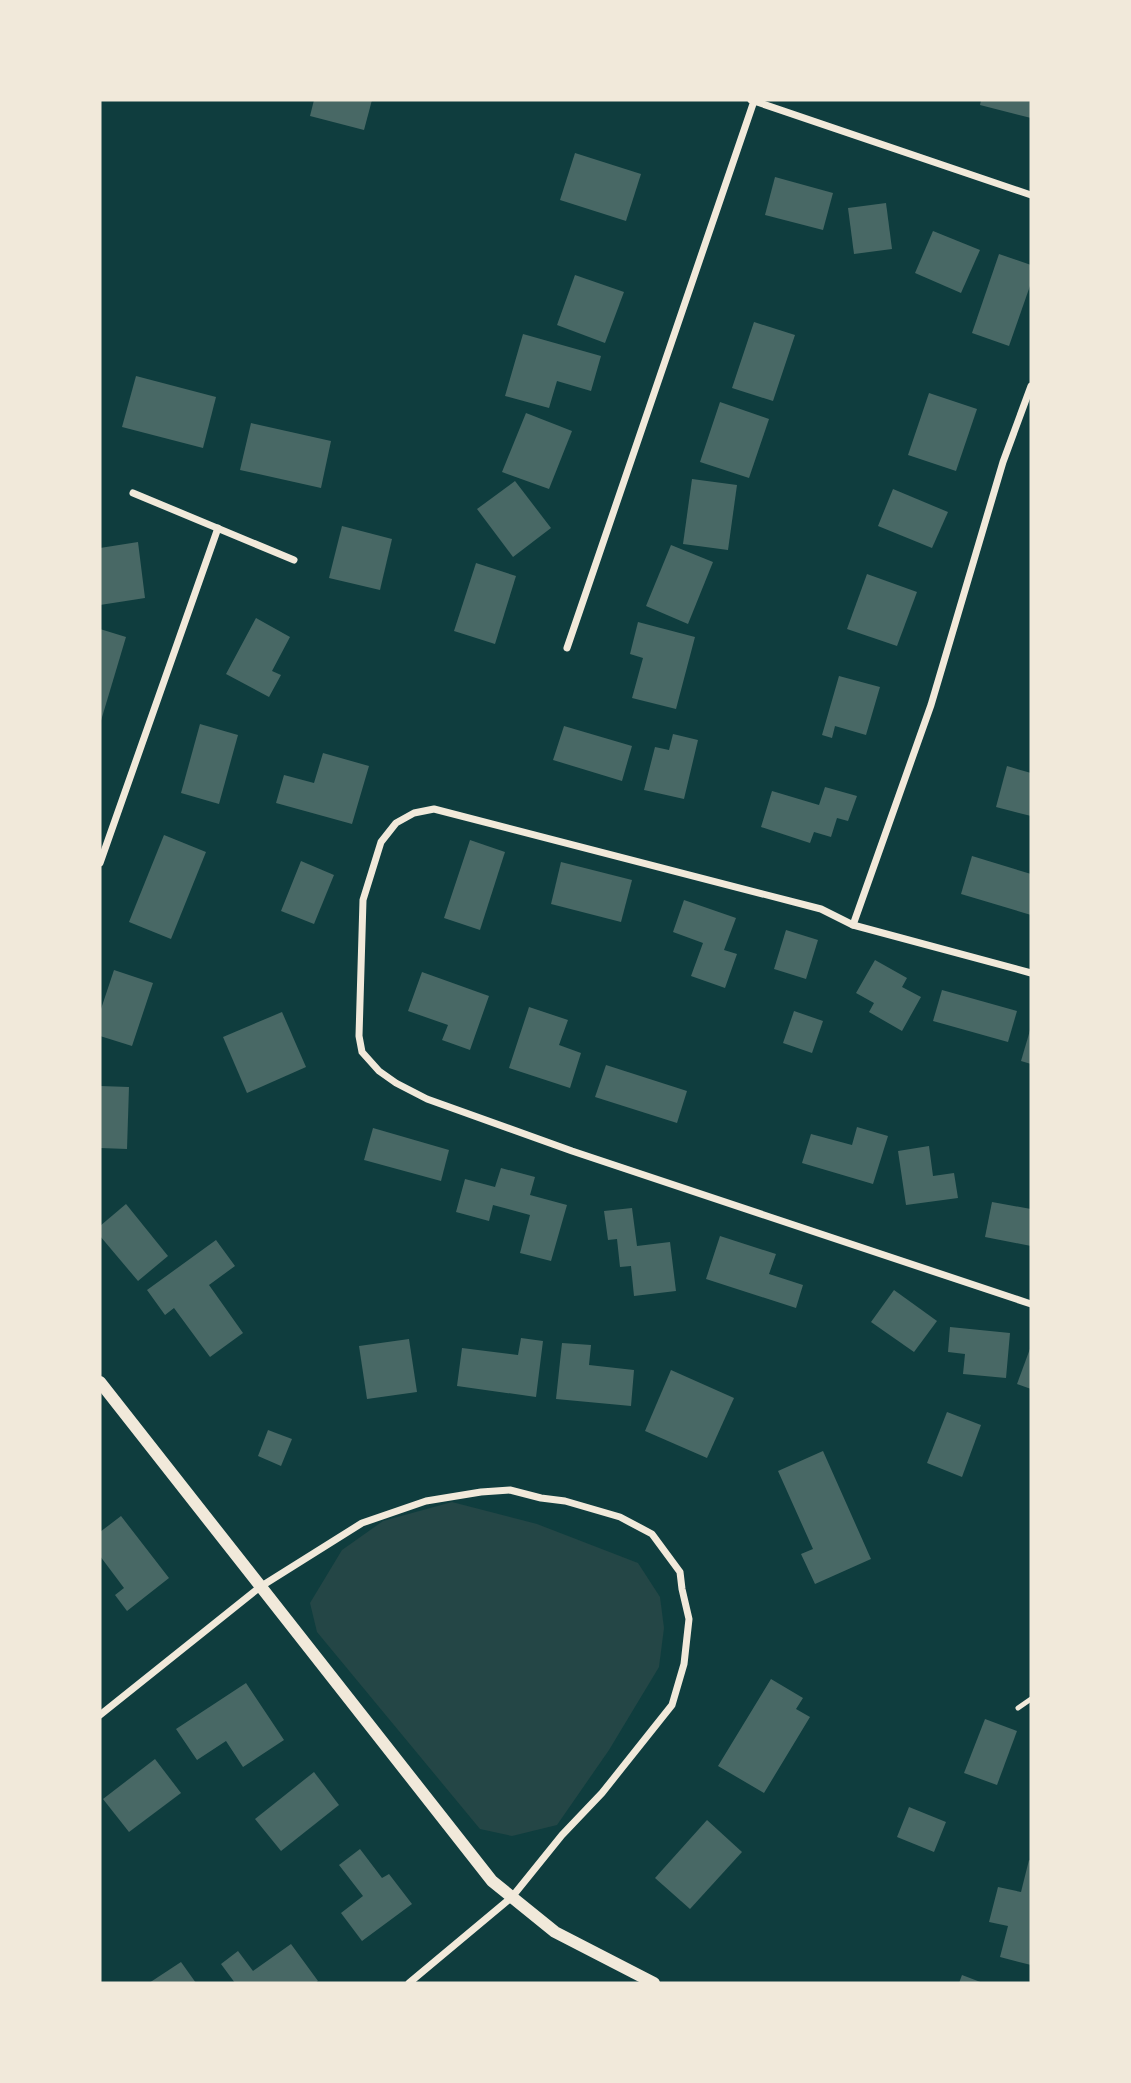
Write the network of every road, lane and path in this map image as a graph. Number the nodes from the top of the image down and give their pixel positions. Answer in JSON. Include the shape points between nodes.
{"nodes":[{"id":1,"x":753,"y":100,"type":"edge"},
{"id":2,"x":1031,"y":194,"type":"edge"},
{"id":3,"x":1031,"y":386,"type":"edge"},
{"id":4,"x":133,"y":493,"type":"dead end"},
{"id":5,"x":218,"y":528,"type":"junction"},
{"id":6,"x":295,"y":560,"type":"dead end"},
{"id":7,"x":568,"y":648,"type":"dead end"},
{"id":8,"x":100,"y":863,"type":"edge"},
{"id":9,"x":853,"y":925,"type":"junction"},
{"id":10,"x":1031,"y":973,"type":"edge"},
{"id":11,"x":1031,"y":1304,"type":"edge"},
{"id":12,"x":100,"y":1382,"type":"edge"},
{"id":13,"x":260,"y":1587,"type":"junction"},
{"id":14,"x":1031,"y":1699,"type":"edge"},
{"id":15,"x":1018,"y":1708,"type":"dead end"},
{"id":16,"x":100,"y":1715,"type":"edge"},
{"id":17,"x":512,"y":1897,"type":"junction"},
{"id":18,"x":409,"y":1983,"type":"edge"},
{"id":19,"x":654,"y":1983,"type":"edge"}],
"edges":[{"from":1,"to":2,"type":"street"},
{"from":1,"to":7,"type":"street"},
{"from":3,"to":9,"type":"street","via":[[1003,463],[931,705]]},
{"from":4,"to":5,"type":"street"},
{"from":5,"to":6,"type":"street"},
{"from":5,"to":8,"type":"street"},
{"from":9,"to":10,"type":"street"},
{"from":9,"to":11,"type":"street","via":[[821,909],[434,809],[414,813],[396,823],[381,842],[363,900],[362,1052],[379,1071],[427,1098]]},
{"from":12,"to":13,"type":"street"},
{"from":13,"to":16,"type":"street"},
{"from":13,"to":17,"type":"street","via":[[457,1839],[492,1881]]},
{"from":13,"to":17,"type":"street","via":[[362,1523],[426,1501],[481,1492],[510,1490],[565,1501],[620,1517],[652,1534],[680,1572],[689,1619],[684,1664],[672,1705]]},
{"from":14,"to":15,"type":"lane"},
{"from":17,"to":18,"type":"street"},
{"from":17,"to":19,"type":"street","via":[[555,1932]]}]}
